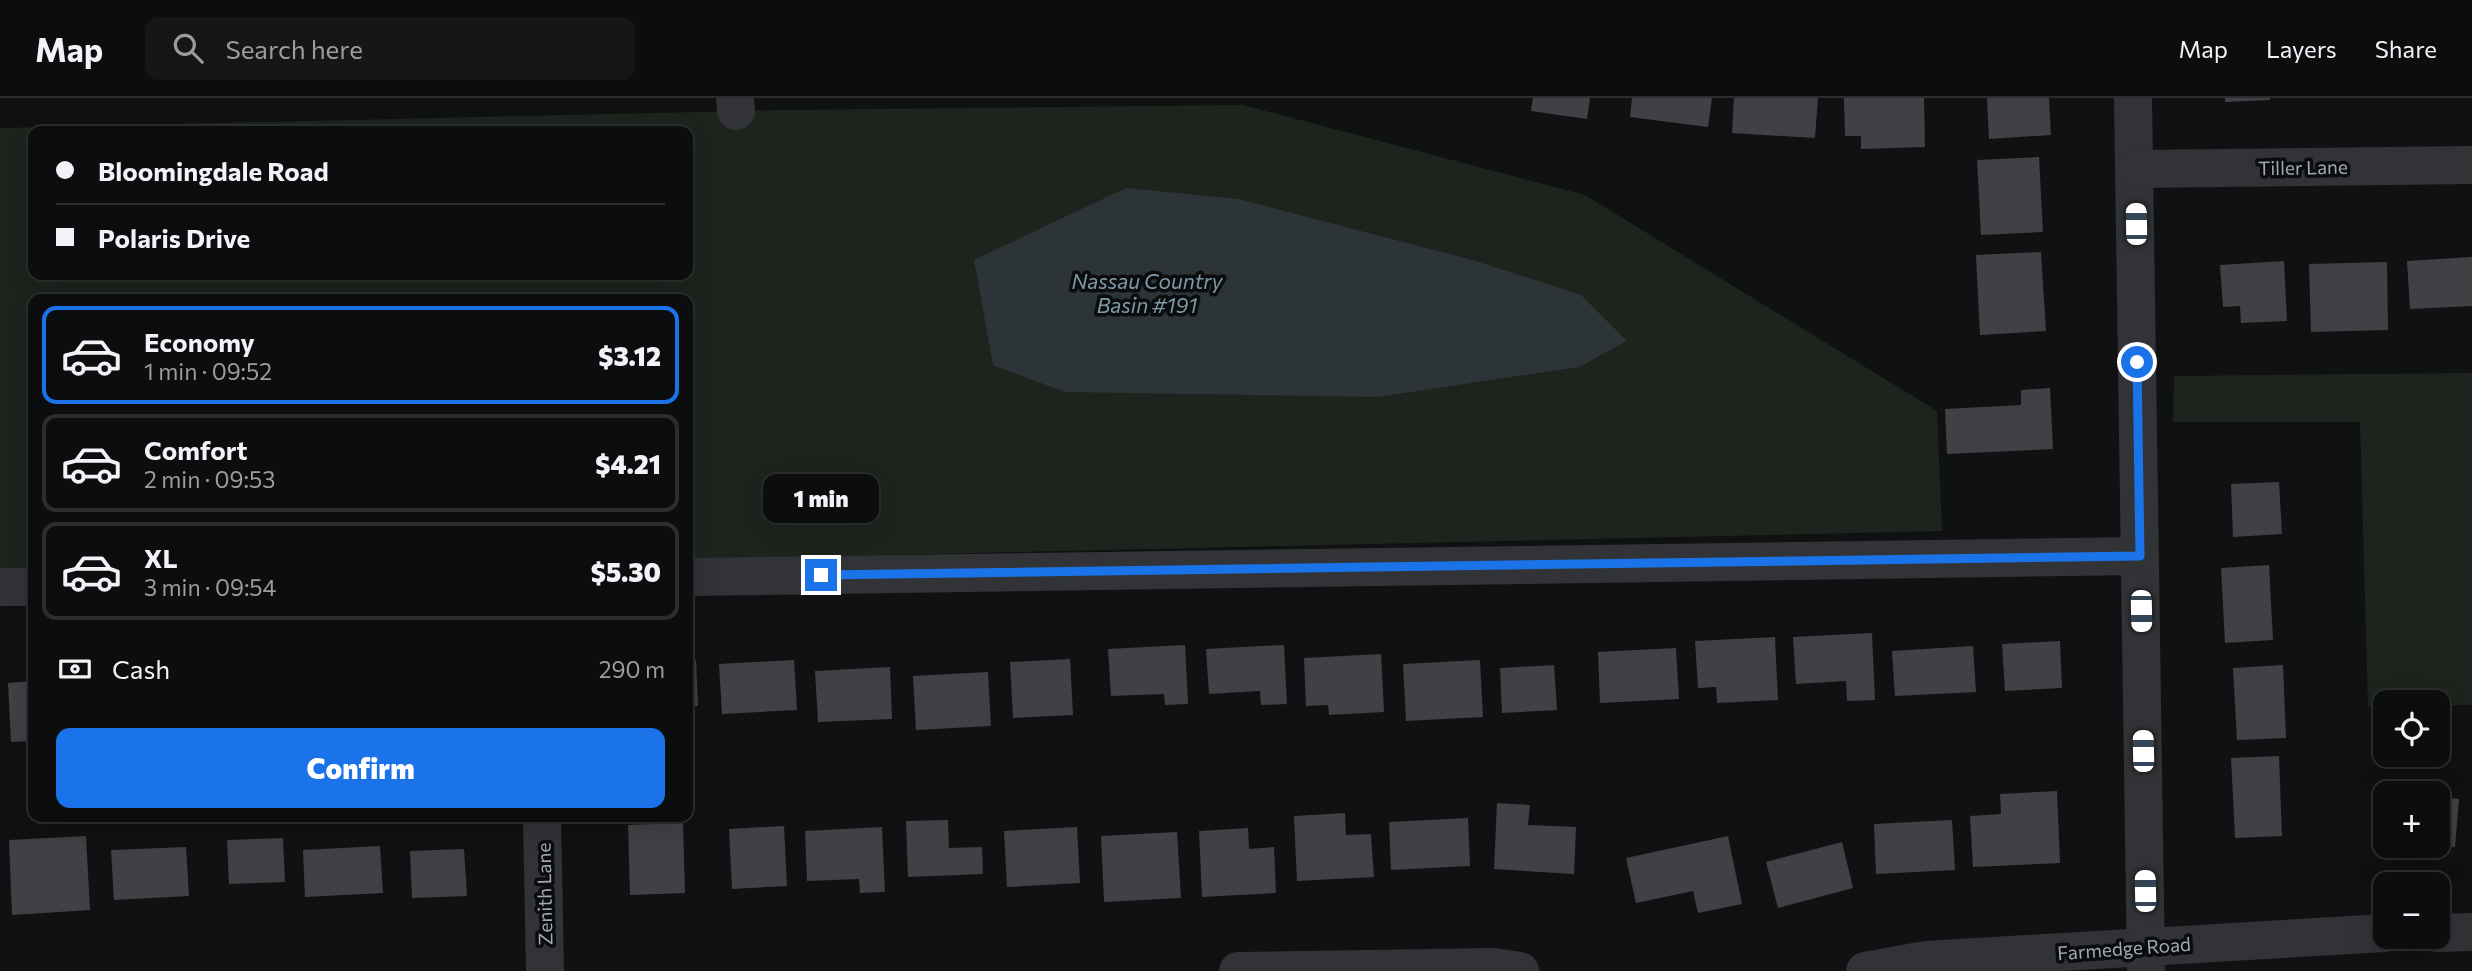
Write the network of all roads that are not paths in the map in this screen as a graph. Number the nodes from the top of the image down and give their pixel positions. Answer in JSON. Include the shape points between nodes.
{"nodes":[{"id":1,"x":2133,"y":98,"type":"edge"},
{"id":2,"x":2472,"y":166,"type":"edge"},
{"id":3,"x":2135,"y":169,"type":"junction"},
{"id":4,"x":2140,"y":556,"type":"junction"},
{"id":5,"x":693,"y":577,"type":"edge"},
{"id":6,"x":0,"y":587,"type":"edge"},
{"id":7,"x":28,"y":587,"type":"edge"},
{"id":8,"x":542,"y":822,"type":"edge"},
{"id":9,"x":2472,"y":932,"type":"edge"},
{"id":10,"x":2450,"y":933,"type":"edge"},
{"id":11,"x":2373,"y":934,"type":"edge"},
{"id":12,"x":2146,"y":959,"type":"edge"},
{"id":13,"x":545,"y":971,"type":"edge"},
{"id":14,"x":1238,"y":971,"type":"edge"},
{"id":15,"x":1520,"y":971,"type":"edge"},
{"id":16,"x":1865,"y":971,"type":"edge"}],
"edges":[{"from":1,"to":3,"type":"street"},
{"from":2,"to":3,"type":"street","name":"Tiller Lane"},
{"from":3,"to":4,"type":"street"},
{"from":4,"to":5,"type":"street"},
{"from":4,"to":12,"type":"street"},
{"from":6,"to":7,"type":"street"},
{"from":8,"to":13,"type":"street","name":"Zenith Lane"},
{"from":9,"to":10,"type":"street"},
{"from":11,"to":12,"type":"street","name":"Farmedge Road"},
{"from":12,"to":16,"type":"street","name":"Farmedge Road","via":[[1926,960]]},
{"from":14,"to":15,"type":"street","via":[[1494,967]]}]}
